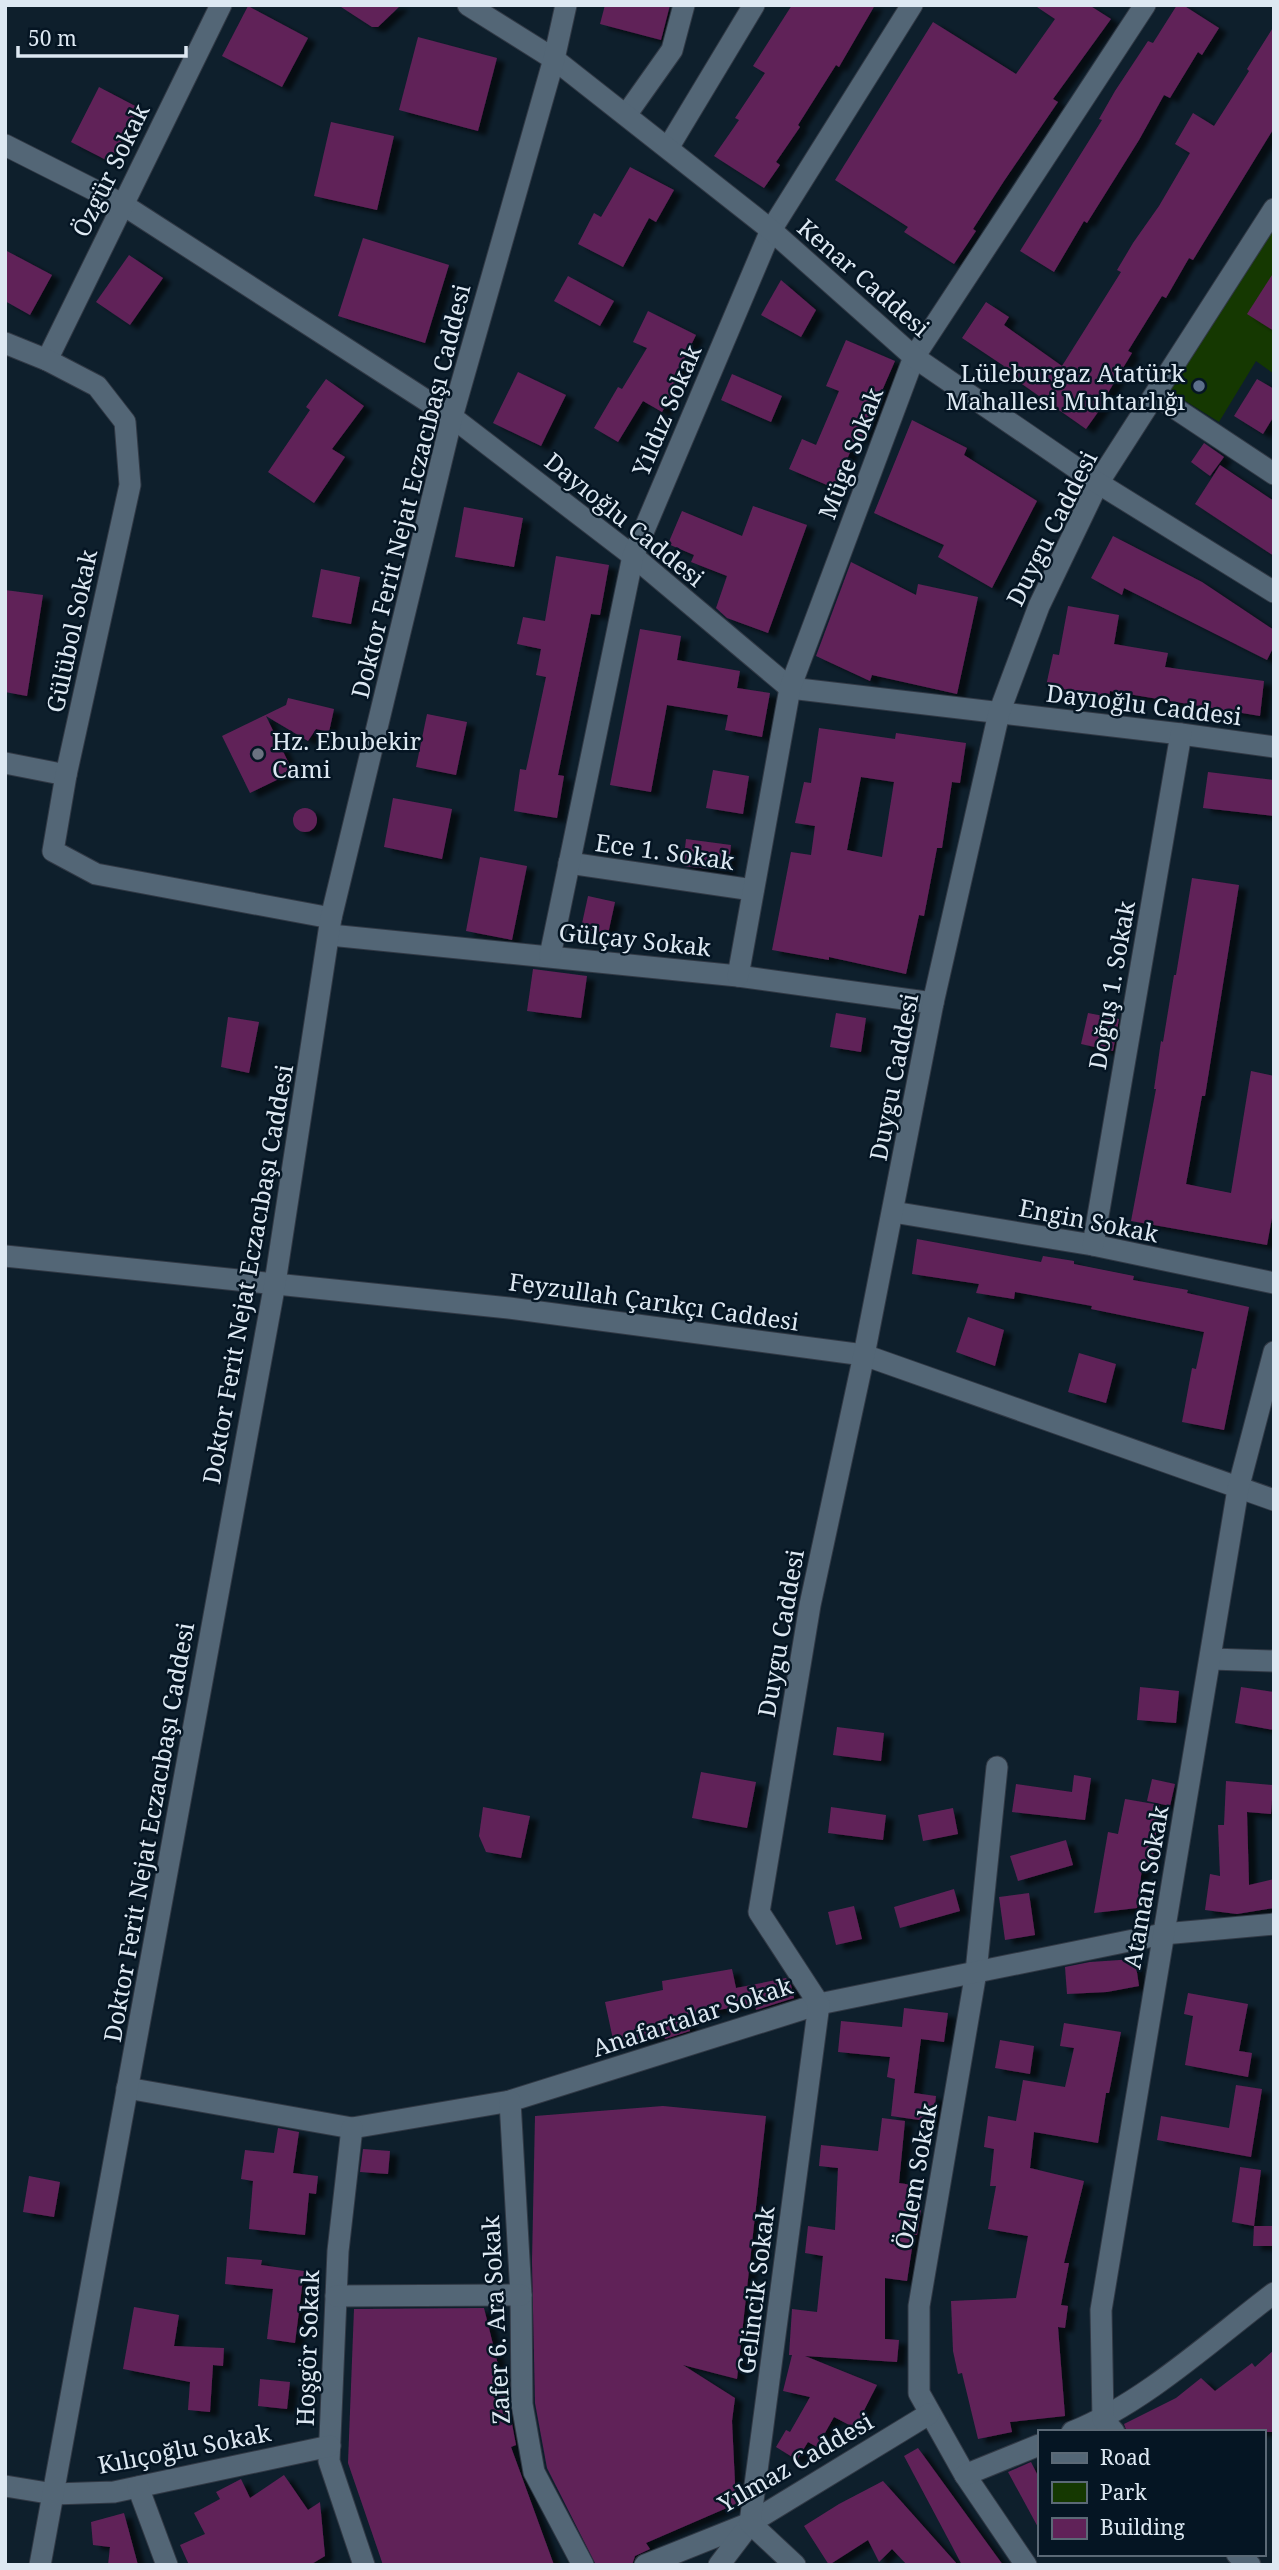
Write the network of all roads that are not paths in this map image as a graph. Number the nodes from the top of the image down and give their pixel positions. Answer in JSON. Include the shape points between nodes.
{"nodes":[{"id":1,"x":221,"y":5,"type":"edge"},
{"id":2,"x":468,"y":5,"type":"edge"},
{"id":3,"x":566,"y":5,"type":"edge"},
{"id":4,"x":684,"y":5,"type":"edge"},
{"id":5,"x":754,"y":5,"type":"edge"},
{"id":6,"x":912,"y":5,"type":"edge"},
{"id":7,"x":1145,"y":5,"type":"edge"},
{"id":8,"x":554,"y":59,"type":"junction"},
{"id":9,"x":626,"y":115,"type":"junction"},
{"id":10,"x":5,"y":145,"type":"edge"},
{"id":11,"x":668,"y":148,"type":"junction"},
{"id":12,"x":122,"y":204,"type":"junction"},
{"id":13,"x":1274,"y":209,"type":"edge"},
{"id":14,"x":771,"y":230,"type":"junction"},
{"id":15,"x":5,"y":343,"type":"edge"},
{"id":16,"x":914,"y":357,"type":"junction"},
{"id":17,"x":47,"y":360,"type":"junction"},
{"id":18,"x":1155,"y":395,"type":"junction"},
{"id":19,"x":452,"y":417,"type":"junction"},
{"id":20,"x":1274,"y":474,"type":"edge"},
{"id":21,"x":1098,"y":483,"type":"junction"},
{"id":22,"x":634,"y":556,"type":"junction"},
{"id":23,"x":1273,"y":590,"type":"edge"},
{"id":24,"x":789,"y":688,"type":"junction"},
{"id":25,"x":999,"y":713,"type":"junction"},
{"id":26,"x":1181,"y":734,"type":"junction"},
{"id":27,"x":1272,"y":740,"type":"edge"},
{"id":28,"x":5,"y":763,"type":"edge"},
{"id":29,"x":66,"y":775,"type":"junction"},
{"id":30,"x":53,"y":851,"type":"joint"},
{"id":31,"x":569,"y":863,"type":"junction"},
{"id":32,"x":753,"y":890,"type":"junction"},
{"id":33,"x":330,"y":926,"type":"junction"},
{"id":34,"x":550,"y":956,"type":"junction"},
{"id":35,"x":738,"y":976,"type":"junction"},
{"id":36,"x":933,"y":1003,"type":"junction"},
{"id":37,"x":893,"y":1212,"type":"junction"},
{"id":38,"x":1093,"y":1245,"type":"junction"},
{"id":39,"x":5,"y":1255,"type":"edge"},
{"id":40,"x":275,"y":1283,"type":"junction"},
{"id":41,"x":1274,"y":1283,"type":"edge"},
{"id":42,"x":1274,"y":1352,"type":"edge"},
{"id":43,"x":864,"y":1355,"type":"junction"},
{"id":44,"x":1238,"y":1489,"type":"junction"},
{"id":45,"x":1274,"y":1500,"type":"edge"},
{"id":46,"x":1211,"y":1659,"type":"junction"},
{"id":47,"x":1274,"y":1661,"type":"edge"},
{"id":48,"x":997,"y":1767,"type":"dead end"},
{"id":49,"x":1274,"y":1924,"type":"edge"},
{"id":50,"x":1163,"y":1934,"type":"junction"},
{"id":51,"x":976,"y":1972,"type":"junction"},
{"id":52,"x":819,"y":2004,"type":"junction"},
{"id":53,"x":127,"y":2088,"type":"junction"},
{"id":54,"x":510,"y":2101,"type":"junction"},
{"id":55,"x":352,"y":2129,"type":"junction"},
{"id":56,"x":1274,"y":2293,"type":"edge"},
{"id":57,"x":521,"y":2295,"type":"junction"},
{"id":58,"x":336,"y":2296,"type":"junction"},
{"id":59,"x":929,"y":2414,"type":"junction"},
{"id":60,"x":1109,"y":2425,"type":"edge"},
{"id":61,"x":1083,"y":2430,"type":"edge"},
{"id":62,"x":1038,"y":2445,"type":"edge"},
{"id":63,"x":330,"y":2446,"type":"junction"},
{"id":64,"x":965,"y":2475,"type":"junction"},
{"id":65,"x":5,"y":2486,"type":"edge"},
{"id":66,"x":138,"y":2487,"type":"junction"},
{"id":67,"x":54,"y":2494,"type":"junction"},
{"id":68,"x":750,"y":2523,"type":"junction"},
{"id":69,"x":40,"y":2565,"type":"edge"},
{"id":70,"x":167,"y":2565,"type":"edge"},
{"id":71,"x":364,"y":2565,"type":"edge"},
{"id":72,"x":583,"y":2565,"type":"edge"},
{"id":73,"x":645,"y":2565,"type":"edge"},
{"id":74,"x":719,"y":2565,"type":"edge"},
{"id":75,"x":795,"y":2565,"type":"edge"},
{"id":76,"x":1026,"y":2565,"type":"edge"}],
"edges":[{"from":1,"to":12,"type":"street","name":"Özgür Sokak"},
{"from":2,"to":8,"type":"street","name":"Kenar Caddesi"},
{"from":3,"to":8,"type":"street","name":"Doktor Ferit Nejat Eczacıbaşı Caddesi"},
{"from":4,"to":9,"type":"street","via":[[672,50]]},
{"from":5,"to":11,"type":"street"},
{"from":6,"to":14,"type":"street","name":"Yıldız Sokak"},
{"from":7,"to":16,"type":"street","name":"Müge Sokak"},
{"from":8,"to":9,"type":"street","name":"Kenar Caddesi"},
{"from":8,"to":19,"type":"street","name":"Doktor Ferit Nejat Eczacıbaşı Caddesi"},
{"from":9,"to":11,"type":"street","name":"Kenar Caddesi"},
{"from":10,"to":12,"type":"street","name":"Dayıoğlu Caddesi"},
{"from":11,"to":14,"type":"street","name":"Kenar Caddesi"},
{"from":12,"to":17,"type":"street","name":"Özgür Sokak"},
{"from":12,"to":19,"type":"street","name":"Dayıoğlu Caddesi"},
{"from":13,"to":18,"type":"street","name":"Duygu Caddesi"},
{"from":14,"to":16,"type":"street","name":"Kenar Caddesi"},
{"from":14,"to":22,"type":"street","name":"Yıldız Sokak"},
{"from":15,"to":17,"type":"street"},
{"from":16,"to":21,"type":"street","name":"Kenar Caddesi"},
{"from":16,"to":24,"type":"street","name":"Müge Sokak"},
{"from":17,"to":29,"type":"street","name":"Gülübol Sokak","via":[[97,386],[125,422],[130,485]]},
{"from":18,"to":20,"type":"street"},
{"from":18,"to":21,"type":"street","name":"Duygu Caddesi"},
{"from":19,"to":22,"type":"street","name":"Dayıoğlu Caddesi"},
{"from":19,"to":33,"type":"street","name":"Doktor Ferit Nejat Eczacıbaşı Caddesi"},
{"from":21,"to":23,"type":"street","name":"Kenar Caddesi"},
{"from":21,"to":25,"type":"street","name":"Duygu Caddesi","via":[[1038,606]]},
{"from":22,"to":24,"type":"street","name":"Dayıoğlu Caddesi"},
{"from":22,"to":31,"type":"street","name":"Yıldız Sokak"},
{"from":24,"to":25,"type":"street","name":"Dayıoğlu Caddesi"},
{"from":24,"to":32,"type":"street","name":"Müge Sokak"},
{"from":25,"to":26,"type":"street","name":"Dayıoğlu Caddesi"},
{"from":25,"to":36,"type":"street","name":"Duygu Caddesi"},
{"from":26,"to":27,"type":"street","name":"Dayıoğlu Caddesi"},
{"from":26,"to":38,"type":"street","name":"Doğuş 1. Sokak"},
{"from":28,"to":29,"type":"street"},
{"from":29,"to":30,"type":"street","name":"Gülübol Sokak"},
{"from":30,"to":33,"type":"street","name":"Gülçay Sokak","via":[[96,874]]},
{"from":31,"to":32,"type":"street","name":"Ece 1. Sokak"},
{"from":31,"to":34,"type":"street","name":"Yıldız Sokak"},
{"from":32,"to":35,"type":"street","name":"Müge Sokak"},
{"from":33,"to":34,"type":"street","name":"Gülçay Sokak"},
{"from":33,"to":40,"type":"street","name":"Doktor Ferit Nejat Eczacıbaşı Caddesi"},
{"from":34,"to":35,"type":"street","name":"Gülçay Sokak"},
{"from":35,"to":36,"type":"street","name":"Gülçay Sokak"},
{"from":36,"to":37,"type":"street","name":"Duygu Caddesi"},
{"from":37,"to":38,"type":"street","name":"Engin Sokak"},
{"from":37,"to":43,"type":"street","name":"Duygu Caddesi"},
{"from":38,"to":41,"type":"street","name":"Engin Sokak"},
{"from":39,"to":40,"type":"street","name":"Feyzullah Çarıkçı Caddesi"},
{"from":40,"to":43,"type":"street","name":"Feyzullah Çarıkçı Caddesi","via":[[509,1308]]},
{"from":40,"to":53,"type":"street","name":"Doktor Ferit Nejat Eczacıbaşı Caddesi"},
{"from":42,"to":44,"type":"street","name":"Ataman Sokak"},
{"from":43,"to":44,"type":"street","name":"Feyzullah Çarıkçı Caddesi"},
{"from":43,"to":52,"type":"street","name":"Duygu Caddesi","via":[[810,1605],[759,1912]]},
{"from":44,"to":45,"type":"street","name":"Feyzullah Çarıkçı Caddesi"},
{"from":44,"to":46,"type":"street","name":"Ataman Sokak"},
{"from":46,"to":47,"type":"street"},
{"from":46,"to":50,"type":"street","name":"Ataman Sokak"},
{"from":48,"to":51,"type":"street","name":"Özlem Sokak"},
{"from":49,"to":50,"type":"street","name":"Anafartalar Sokak"},
{"from":50,"to":51,"type":"street","name":"Anafartalar Sokak"},
{"from":50,"to":60,"type":"street","name":"Ataman Sokak","via":[[1101,2310]]},
{"from":51,"to":52,"type":"street","name":"Anafartalar Sokak"},
{"from":51,"to":59,"type":"street","name":"Özlem Sokak","via":[[919,2306],[919,2393]]},
{"from":52,"to":54,"type":"street","name":"Anafartalar Sokak"},
{"from":52,"to":68,"type":"street","name":"Gelincik Sokak"},
{"from":53,"to":55,"type":"street","name":"Anafartalar Sokak"},
{"from":53,"to":67,"type":"street","name":"Doktor Ferit Nejat Eczacıbaşı Caddesi"},
{"from":54,"to":55,"type":"street","name":"Anafartalar Sokak"},
{"from":54,"to":57,"type":"street","name":"Zafer 6. Ara Sokak"},
{"from":55,"to":58,"type":"street","name":"Hoşgör Sokak"},
{"from":56,"to":60,"type":"street","via":[[1153,2385]]},
{"from":57,"to":58,"type":"street"},
{"from":57,"to":72,"type":"street","name":"Zafer 6. Ara Sokak","via":[[522,2404],[534,2472]]},
{"from":58,"to":63,"type":"street","name":"Hoşgör Sokak"},
{"from":59,"to":64,"type":"street","name":"Özlem Sokak"},
{"from":59,"to":68,"type":"street","name":"Yılmaz Caddesi"},
{"from":60,"to":61,"type":"street"},
{"from":62,"to":64,"type":"street"},
{"from":63,"to":66,"type":"street","name":"Kılıçoğlu Sokak"},
{"from":63,"to":71,"type":"street","name":"Hoşgör Sokak","via":[[329,2461]]},
{"from":64,"to":76,"type":"street","name":"Özlem Sokak"},
{"from":65,"to":67,"type":"street","name":"Kılıçoğlu Sokak"},
{"from":66,"to":67,"type":"street","name":"Kılıçoğlu Sokak","via":[[114,2493]]},
{"from":66,"to":70,"type":"street"},
{"from":67,"to":69,"type":"street","name":"Doktor Ferit Nejat Eczacıbaşı Caddesi"},
{"from":68,"to":73,"type":"street","name":"Yılmaz Caddesi"},
{"from":68,"to":74,"type":"street"},
{"from":68,"to":75,"type":"street"}]}
